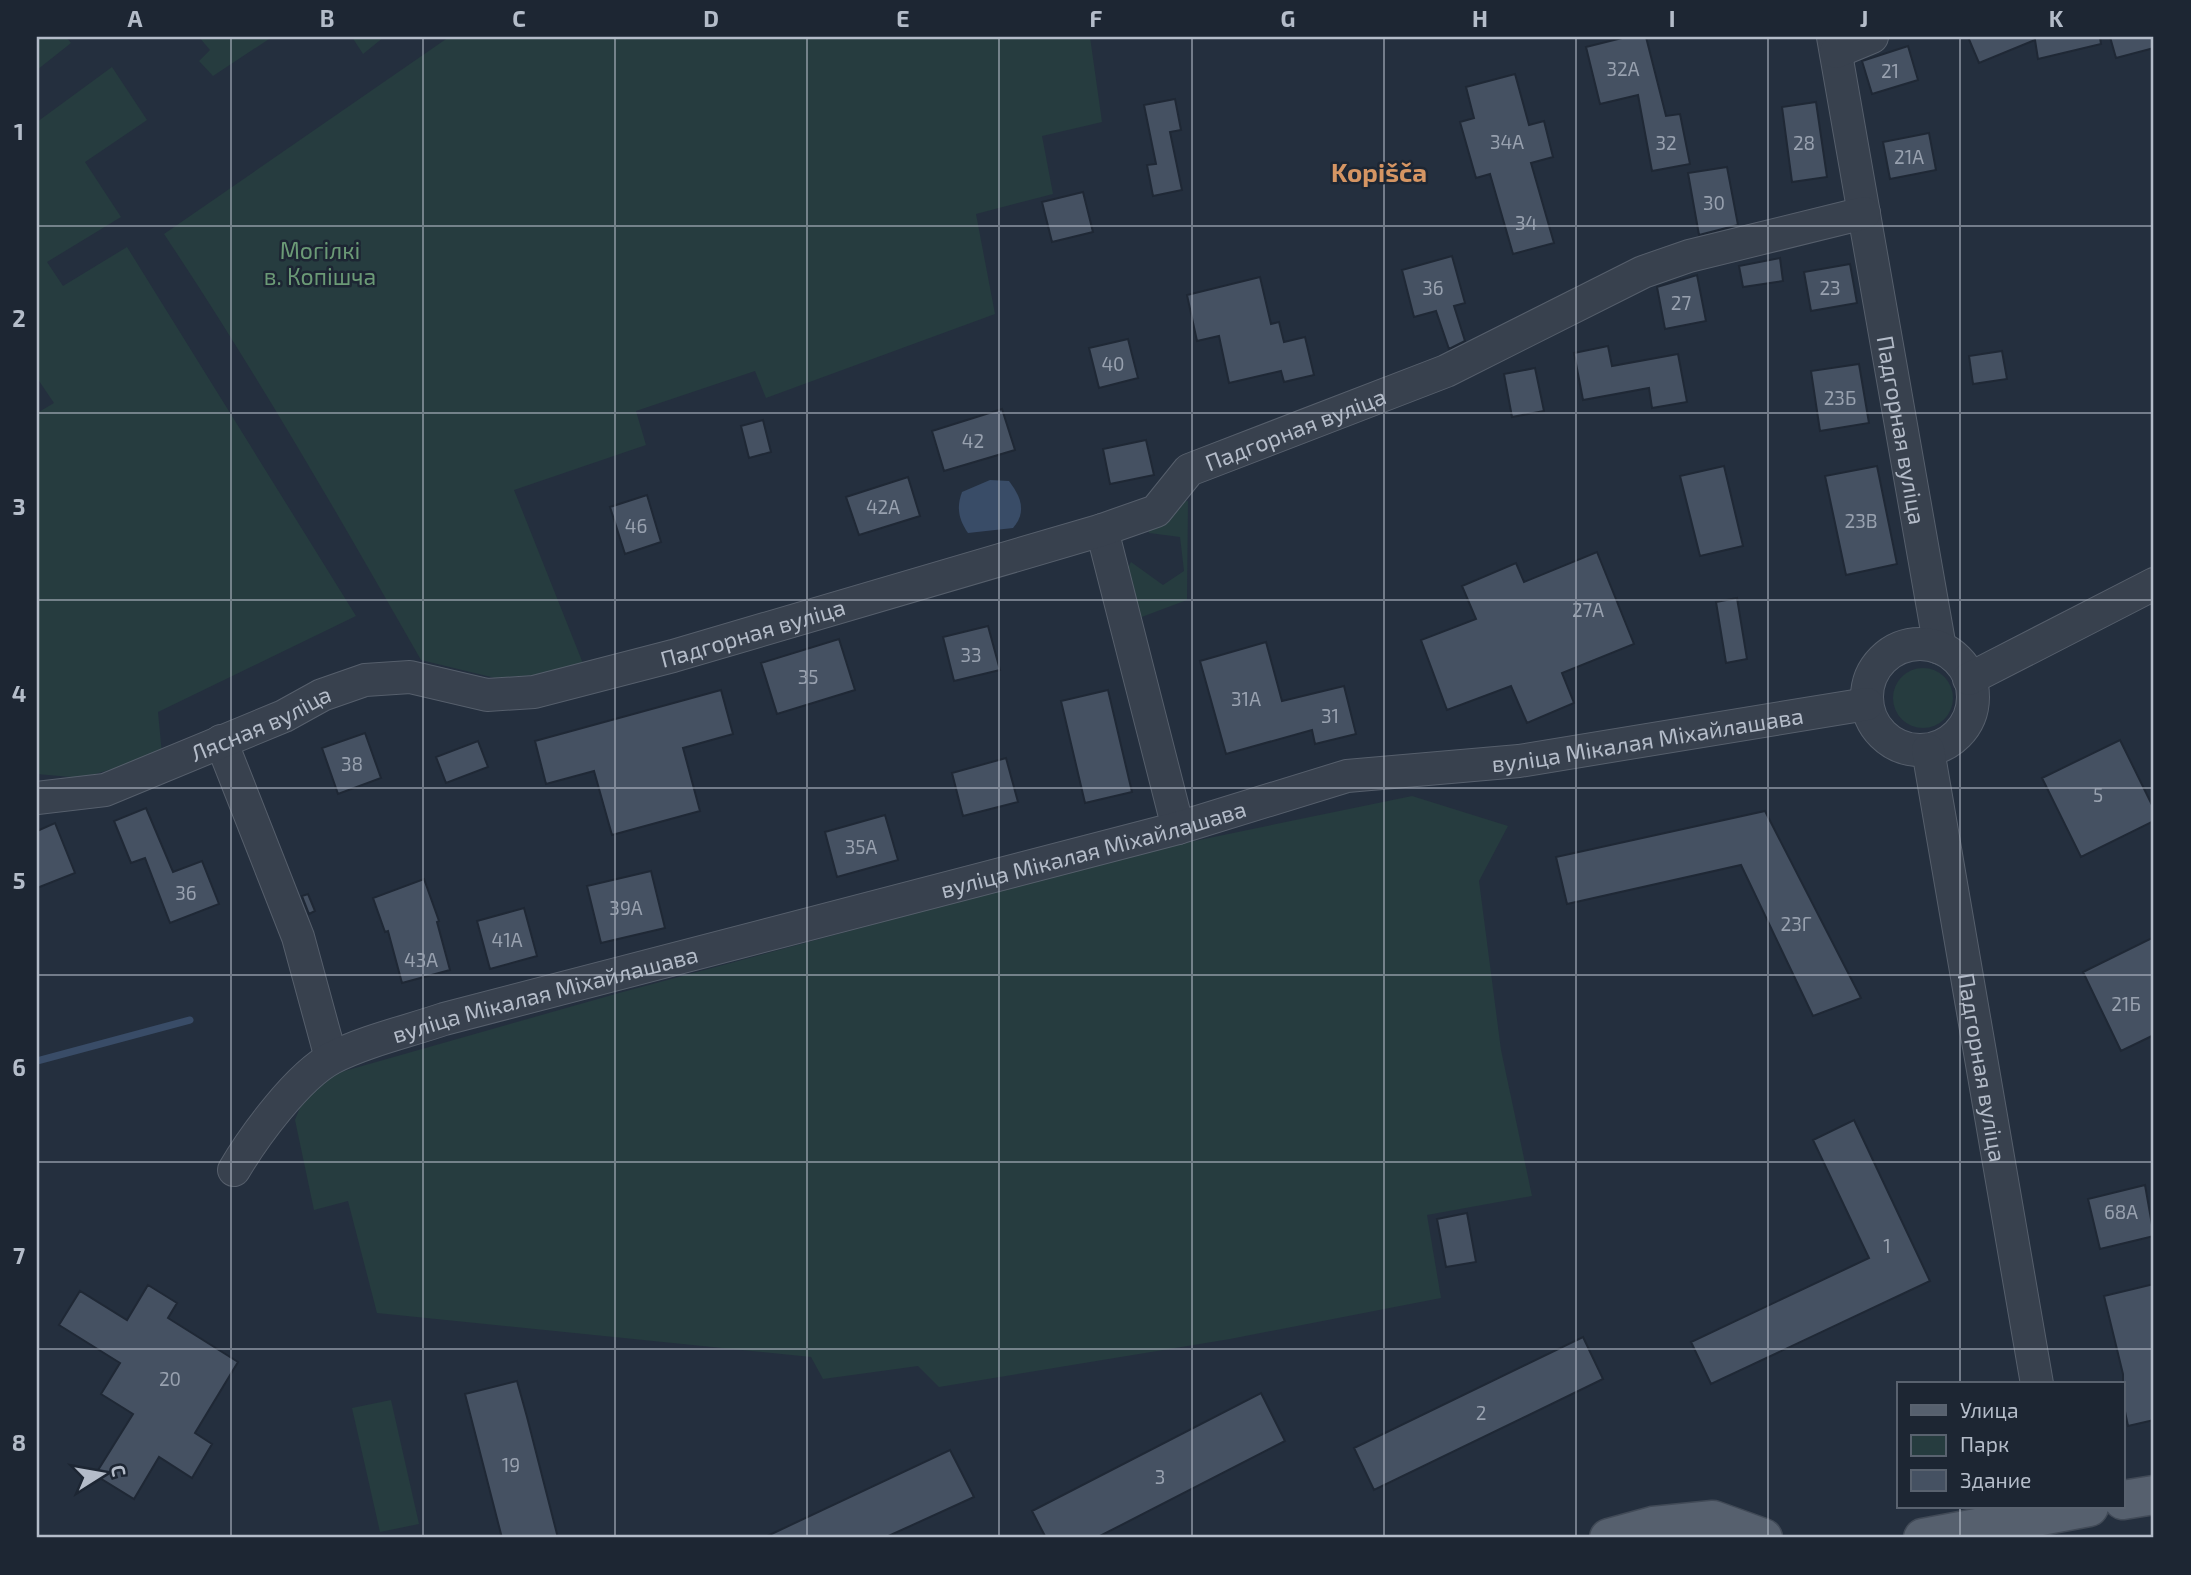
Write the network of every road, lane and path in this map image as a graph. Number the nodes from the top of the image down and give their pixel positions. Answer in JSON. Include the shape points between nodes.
{"nodes":[{"id":1,"x":1872,"y":37,"type":"edge"},
{"id":2,"x":1835,"y":44,"type":"edge"},
{"id":3,"x":1864,"y":213,"type":"junction"},
{"id":4,"x":1102,"y":530,"type":"junction"},
{"id":5,"x":2154,"y":584,"type":"edge"},
{"id":6,"x":1940,"y":648,"type":"junction"},
{"id":7,"x":1969,"y":679,"type":"junction"},
{"id":8,"x":487,"y":695,"type":"joint"},
{"id":9,"x":1867,"y":704,"type":"junction"},
{"id":10,"x":222,"y":741,"type":"junction"},
{"id":11,"x":1928,"y":750,"type":"junction"},
{"id":12,"x":37,"y":798,"type":"edge"},
{"id":13,"x":1178,"y":828,"type":"junction"},
{"id":14,"x":331,"y":1058,"type":"junction"},
{"id":15,"x":234,"y":1170,"type":"dead end"},
{"id":16,"x":2037,"y":1382,"type":"edge"},
{"id":17,"x":2154,"y":1495,"type":"edge"},
{"id":18,"x":2124,"y":1500,"type":"edge"},
{"id":19,"x":2068,"y":1509,"type":"edge"},
{"id":20,"x":1609,"y":1538,"type":"edge"},
{"id":21,"x":1762,"y":1538,"type":"edge"},
{"id":22,"x":1923,"y":1538,"type":"edge"}],
"edges":[{"from":1,"to":2,"type":"street","name":"Падгорная вуліца"},
{"from":2,"to":3,"type":"street","name":"Падгорная вуліца"},
{"from":3,"to":4,"type":"street","name":"Падгорная вуліца","via":[[1689,256],[1643,272],[1446,371],[1189,470],[1156,511]]},
{"from":3,"to":6,"type":"street","name":"Падгорная вуліца"},
{"from":4,"to":8,"type":"street","name":"Падгорная вуліца","via":[[673,656],[534,692]]},
{"from":4,"to":13,"type":"street"},
{"from":5,"to":7,"type":"street"},
{"from":6,"to":7,"type":"street","via":[[1962,666]]},
{"from":6,"to":9,"type":"street","via":[[1918,644],[1897,649],[1874,672]]},
{"from":7,"to":11,"type":"street","via":[[1973,702],[1966,724],[1950,742]]},
{"from":8,"to":10,"type":"street","name":"Лясная вуліца","via":[[410,677],[365,680]]},
{"from":9,"to":11,"type":"street","via":[[1873,724],[1887,740],[1906,749]]},
{"from":9,"to":13,"type":"street","name":"вуліца Мікалая Міхайлашава","via":[[1508,763],[1347,776]]},
{"from":10,"to":12,"type":"street","name":"Лясная вуліца","via":[[105,790]]},
{"from":10,"to":14,"type":"street","via":[[298,937]]},
{"from":11,"to":16,"type":"street","name":"Падгорная вуліца"},
{"from":13,"to":14,"type":"street","name":"вуліца Мікалая Міхайлашава","via":[[444,1019]]},
{"from":14,"to":15,"type":"street","via":[[253,1136]]},
{"from":17,"to":18,"type":"main road"},
{"from":19,"to":22,"type":"main road"},
{"from":20,"to":21,"type":"main road","via":[[1653,1526],[1713,1520]]}]}
